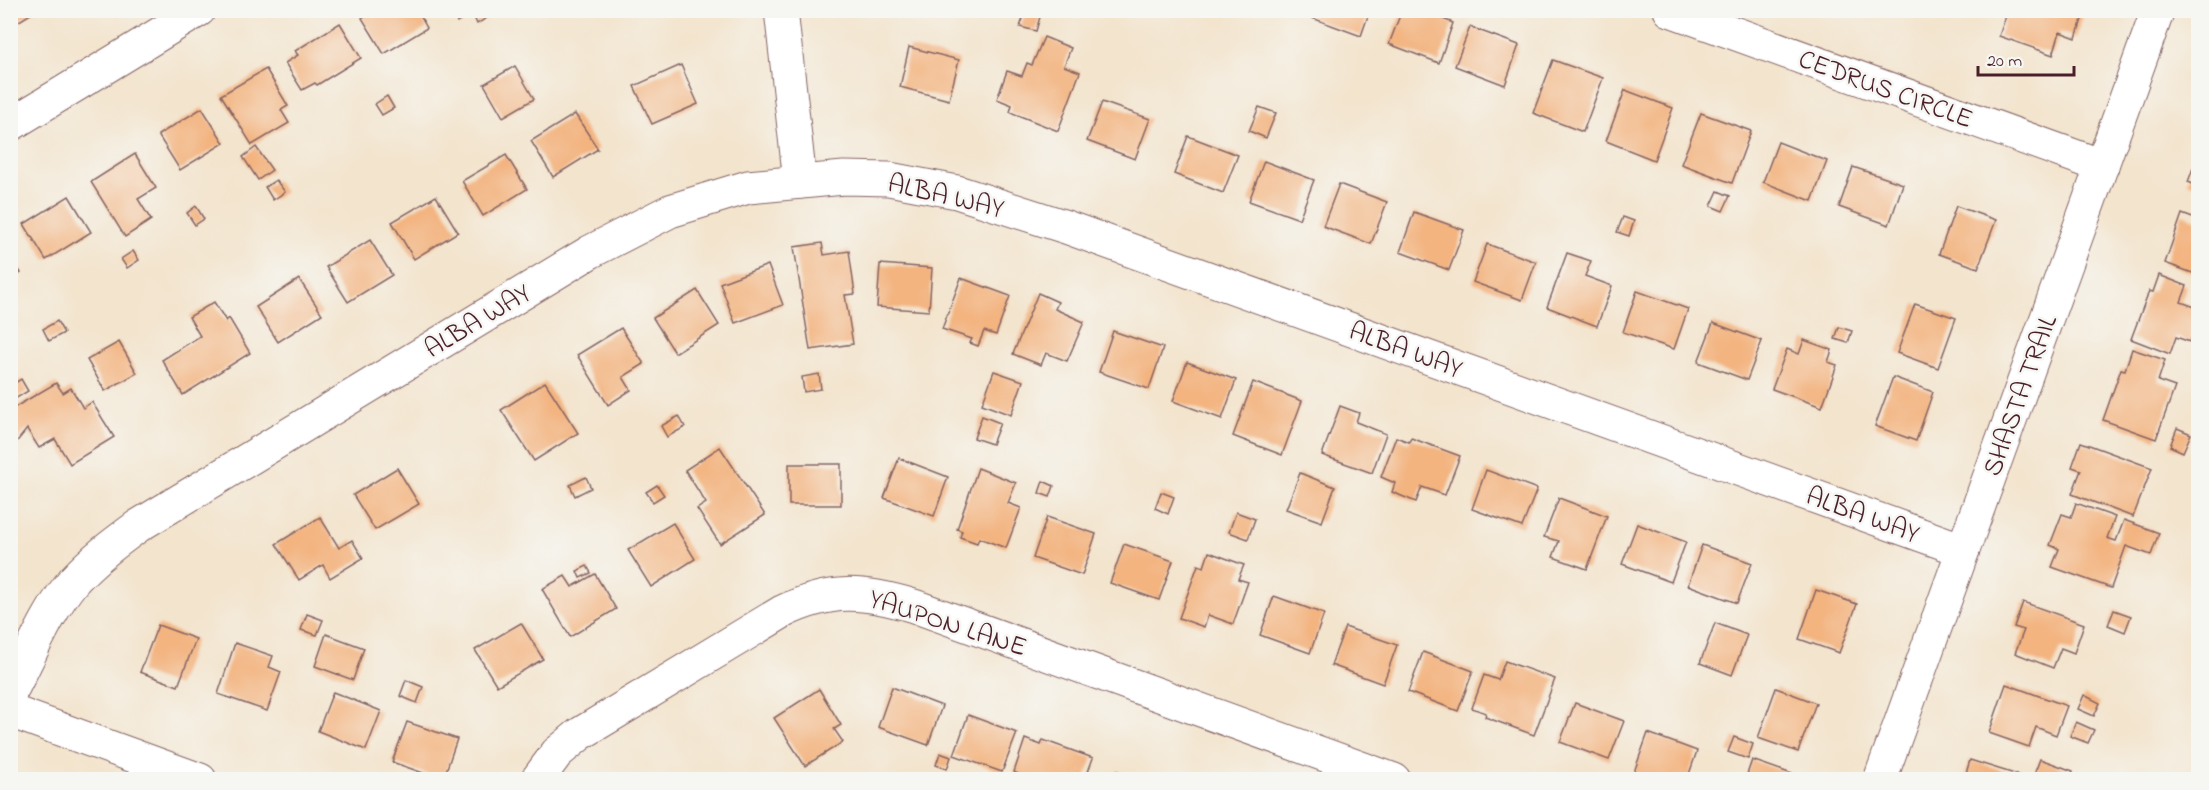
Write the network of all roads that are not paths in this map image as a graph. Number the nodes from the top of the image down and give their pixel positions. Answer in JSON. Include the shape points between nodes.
{"nodes":[{"id":1,"x":200,"y":10,"type":"edge"},
{"id":2,"x":781,"y":10,"type":"edge"},
{"id":3,"x":1670,"y":10,"type":"edge"},
{"id":4,"x":2158,"y":10,"type":"edge"},
{"id":5,"x":10,"y":125,"type":"edge"},
{"id":6,"x":2102,"y":166,"type":"junction"},
{"id":7,"x":800,"y":182,"type":"junction"},
{"id":8,"x":1963,"y":550,"type":"junction"},
{"id":9,"x":10,"y":693,"type":"edge"},
{"id":10,"x":10,"y":711,"type":"edge"},
{"id":11,"x":200,"y":780,"type":"edge"},
{"id":12,"x":537,"y":780,"type":"edge"},
{"id":13,"x":1395,"y":780,"type":"edge"},
{"id":14,"x":1880,"y":780,"type":"edge"}],
"edges":[{"from":1,"to":5,"type":"street"},
{"from":2,"to":7,"type":"street"},
{"from":3,"to":6,"type":"street","name":"CEDRUS CIRCLE"},
{"from":4,"to":6,"type":"street","name":"SHASTA TRAIL"},
{"from":6,"to":8,"type":"street","name":"SHASTA TRAIL"},
{"from":7,"to":8,"type":"street","name":"ALBA WAY","via":[[889,179],[957,192],[1066,227]]},
{"from":7,"to":9,"type":"street","name":"ALBA WAY","via":[[748,187],[670,211],[590,252],[138,526],[73,581]]},
{"from":8,"to":14,"type":"street","name":"SHASTA TRAIL"},
{"from":10,"to":11,"type":"street"},
{"from":12,"to":13,"type":"street","name":"YAUPON LANE","via":[[556,753],[580,734],[782,612],[829,595],[858,593],[914,606]]}]}
